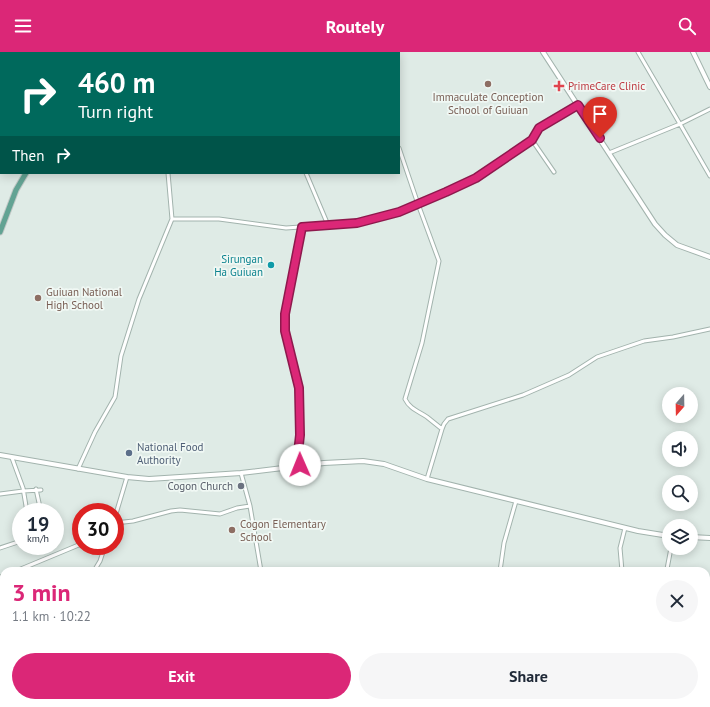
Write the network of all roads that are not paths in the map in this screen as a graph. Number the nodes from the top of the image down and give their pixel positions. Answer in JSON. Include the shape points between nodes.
{"nodes":[{"id":1,"x":543,"y":52,"type":"edge"},
{"id":2,"x":638,"y":52,"type":"edge"},
{"id":3,"x":693,"y":52,"type":"edge"},
{"id":4,"x":710,"y":87,"type":"edge"},
{"id":5,"x":578,"y":105,"type":"junction"},
{"id":6,"x":710,"y":109,"type":"edge"},
{"id":7,"x":680,"y":124,"type":"junction"},
{"id":8,"x":532,"y":140,"type":"junction"},
{"id":9,"x":400,"y":151,"type":"edge"},
{"id":10,"x":609,"y":153,"type":"junction"},
{"id":11,"x":554,"y":172,"type":"dead end"},
{"id":12,"x":25,"y":174,"type":"edge"},
{"id":13,"x":168,"y":174,"type":"edge"},
{"id":14,"x":306,"y":174,"type":"edge"},
{"id":15,"x":710,"y":176,"type":"edge"},
{"id":16,"x":418,"y":204,"type":"junction"},
{"id":17,"x":172,"y":219,"type":"junction"},
{"id":18,"x":328,"y":225,"type":"junction"},
{"id":19,"x":302,"y":227,"type":"junction"},
{"id":20,"x":0,"y":232,"type":"edge"},
{"id":21,"x":710,"y":257,"type":"edge"},
{"id":22,"x":710,"y":329,"type":"edge"},
{"id":23,"x":444,"y":424,"type":"junction"},
{"id":24,"x":437,"y":425,"type":"junction"},
{"id":25,"x":442,"y":430,"type":"junction"},
{"id":26,"x":0,"y":456,"type":"edge"},
{"id":27,"x":12,"y":458,"type":"junction"},
{"id":28,"x":300,"y":465,"type":"junction"},
{"id":29,"x":78,"y":469,"type":"junction"},
{"id":30,"x":241,"y":472,"type":"junction"},
{"id":31,"x":127,"y":477,"type":"junction"},
{"id":32,"x":427,"y":478,"type":"junction"},
{"id":33,"x":23,"y":490,"type":"junction"},
{"id":34,"x":36,"y":490,"type":"junction"},
{"id":35,"x":41,"y":490,"type":"dead end"},
{"id":36,"x":0,"y":494,"type":"edge"},
{"id":37,"x":516,"y":501,"type":"junction"},
{"id":38,"x":25,"y":503,"type":"edge"},
{"id":39,"x":39,"y":503,"type":"edge"},
{"id":40,"x":119,"y":503,"type":"edge"},
{"id":41,"x":250,"y":506,"type":"junction"},
{"id":42,"x":124,"y":522,"type":"edge"},
{"id":43,"x":625,"y":528,"type":"junction"},
{"id":44,"x":662,"y":535,"type":"edge"},
{"id":45,"x":698,"y":537,"type":"edge"},
{"id":46,"x":710,"y":538,"type":"edge"},
{"id":47,"x":12,"y":544,"type":"edge"},
{"id":48,"x":0,"y":548,"type":"edge"},
{"id":49,"x":72,"y":548,"type":"edge"},
{"id":50,"x":102,"y":555,"type":"edge"},
{"id":51,"x":670,"y":555,"type":"edge"},
{"id":52,"x":26,"y":567,"type":"edge"},
{"id":53,"x":96,"y":567,"type":"edge"},
{"id":54,"x":260,"y":567,"type":"edge"},
{"id":55,"x":501,"y":567,"type":"edge"},
{"id":56,"x":622,"y":567,"type":"edge"},
{"id":57,"x":667,"y":567,"type":"edge"}],
"edges":[{"from":1,"to":5,"type":"street"},
{"from":2,"to":7,"type":"street"},
{"from":3,"to":4,"type":"street"},
{"from":5,"to":8,"type":"street","via":[[539,128]]},
{"from":5,"to":10,"type":"street"},
{"from":6,"to":7,"type":"street"},
{"from":7,"to":10,"type":"street"},
{"from":7,"to":15,"type":"street"},
{"from":8,"to":11,"type":"street"},
{"from":8,"to":16,"type":"street","via":[[476,178]]},
{"from":9,"to":16,"type":"street"},
{"from":10,"to":21,"type":"street","via":[[638,200],[664,235],[677,245]]},
{"from":12,"to":20,"type":"main road","via":[[16,190]]},
{"from":13,"to":17,"type":"street"},
{"from":14,"to":18,"type":"street"},
{"from":16,"to":18,"type":"street","via":[[357,223]]},
{"from":16,"to":24,"type":"street","via":[[439,261],[422,343],[405,399],[408,405]]},
{"from":17,"to":19,"type":"street","via":[[219,219],[286,228]]},
{"from":17,"to":29,"type":"street","via":[[139,299],[121,356],[115,397]]},
{"from":18,"to":19,"type":"street"},
{"from":19,"to":28,"type":"street","via":[[285,314],[285,331],[299,388]]},
{"from":22,"to":23,"type":"street","via":[[644,341],[596,357],[569,374],[524,395],[448,419]]},
{"from":23,"to":24,"type":"street"},
{"from":23,"to":25,"type":"street"},
{"from":24,"to":25,"type":"street"},
{"from":25,"to":32,"type":"street"},
{"from":26,"to":27,"type":"street"},
{"from":27,"to":29,"type":"street"},
{"from":27,"to":33,"type":"street"},
{"from":28,"to":30,"type":"street"},
{"from":28,"to":32,"type":"street","via":[[344,461],[384,464]]},
{"from":29,"to":31,"type":"street"},
{"from":30,"to":31,"type":"street","via":[[149,479]]},
{"from":30,"to":41,"type":"street"},
{"from":31,"to":40,"type":"street"},
{"from":32,"to":37,"type":"street"},
{"from":33,"to":34,"type":"street"},
{"from":33,"to":36,"type":"street"},
{"from":33,"to":38,"type":"street"},
{"from":34,"to":35,"type":"street"},
{"from":34,"to":39,"type":"street"},
{"from":37,"to":43,"type":"street"},
{"from":37,"to":55,"type":"street","via":[[504,543]]},
{"from":41,"to":42,"type":"street","via":[[220,514],[171,511]]},
{"from":41,"to":54,"type":"street"},
{"from":43,"to":44,"type":"street"},
{"from":43,"to":56,"type":"street","via":[[620,548]]},
{"from":45,"to":46,"type":"street"},
{"from":47,"to":48,"type":"street"},
{"from":49,"to":52,"type":"street"},
{"from":50,"to":53,"type":"street"},
{"from":51,"to":57,"type":"street"}]}
